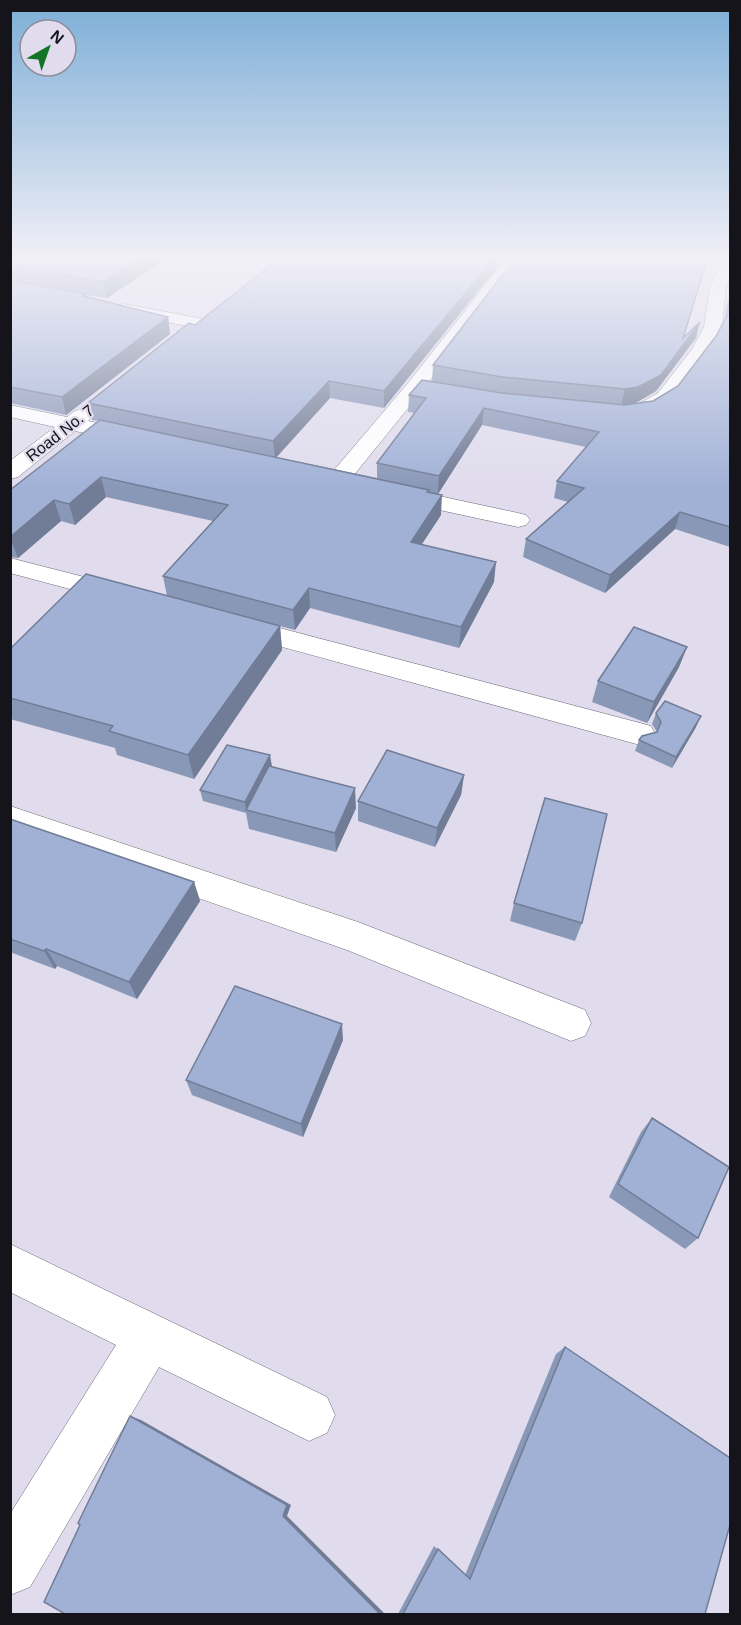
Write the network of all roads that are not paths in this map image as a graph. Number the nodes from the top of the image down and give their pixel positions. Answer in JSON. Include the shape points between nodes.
{"nodes":[{"id":1,"x":183,"y":336,"type":"edge"},
{"id":2,"x":454,"y":336,"type":"edge"},
{"id":3,"x":708,"y":336,"type":"edge"},
{"id":4,"x":180,"y":338,"type":"edge"},
{"id":5,"x":415,"y":387,"type":"junction"},
{"id":6,"x":436,"y":391,"type":"edge"},
{"id":7,"x":99,"y":402,"type":"edge"},
{"id":8,"x":10,"y":411,"type":"edge"},
{"id":9,"x":609,"y":413,"type":"edge"},
{"id":10,"x":72,"y":424,"type":"junction"},
{"id":11,"x":152,"y":441,"type":"edge"},
{"id":12,"x":10,"y":472,"type":"edge"},
{"id":13,"x":314,"y":476,"type":"edge"},
{"id":14,"x":337,"y":481,"type":"junction"},
{"id":15,"x":518,"y":520,"type":"dead end"},
{"id":16,"x":10,"y":565,"type":"edge"},
{"id":17,"x":148,"y":602,"type":"edge"},
{"id":18,"x":217,"y":620,"type":"edge"},
{"id":19,"x":640,"y":734,"type":"edge"},
{"id":20,"x":10,"y":819,"type":"edge"},
{"id":21,"x":571,"y":1023,"type":"dead end"},
{"id":22,"x":10,"y":1267,"type":"edge"},
{"id":23,"x":148,"y":1337,"type":"junction"},
{"id":24,"x":309,"y":1414,"type":"dead end"},
{"id":25,"x":10,"y":1567,"type":"edge"}],
"edges":[{"from":1,"to":4,"type":"street"},
{"from":2,"to":5,"type":"street"},
{"from":3,"to":9,"type":"street","via":[[665,397],[640,412]]},
{"from":5,"to":6,"type":"street"},
{"from":5,"to":14,"type":"street"},
{"from":7,"to":10,"type":"street","name":"Road No. 7"},
{"from":8,"to":10,"type":"street"},
{"from":10,"to":11,"type":"street"},
{"from":10,"to":12,"type":"street","name":"Road No. 7"},
{"from":13,"to":14,"type":"street"},
{"from":14,"to":15,"type":"street"},
{"from":16,"to":17,"type":"street"},
{"from":18,"to":19,"type":"street"},
{"from":20,"to":21,"type":"street","via":[[358,938]]},
{"from":22,"to":23,"type":"street"},
{"from":23,"to":24,"type":"street"},
{"from":23,"to":25,"type":"street"}]}
